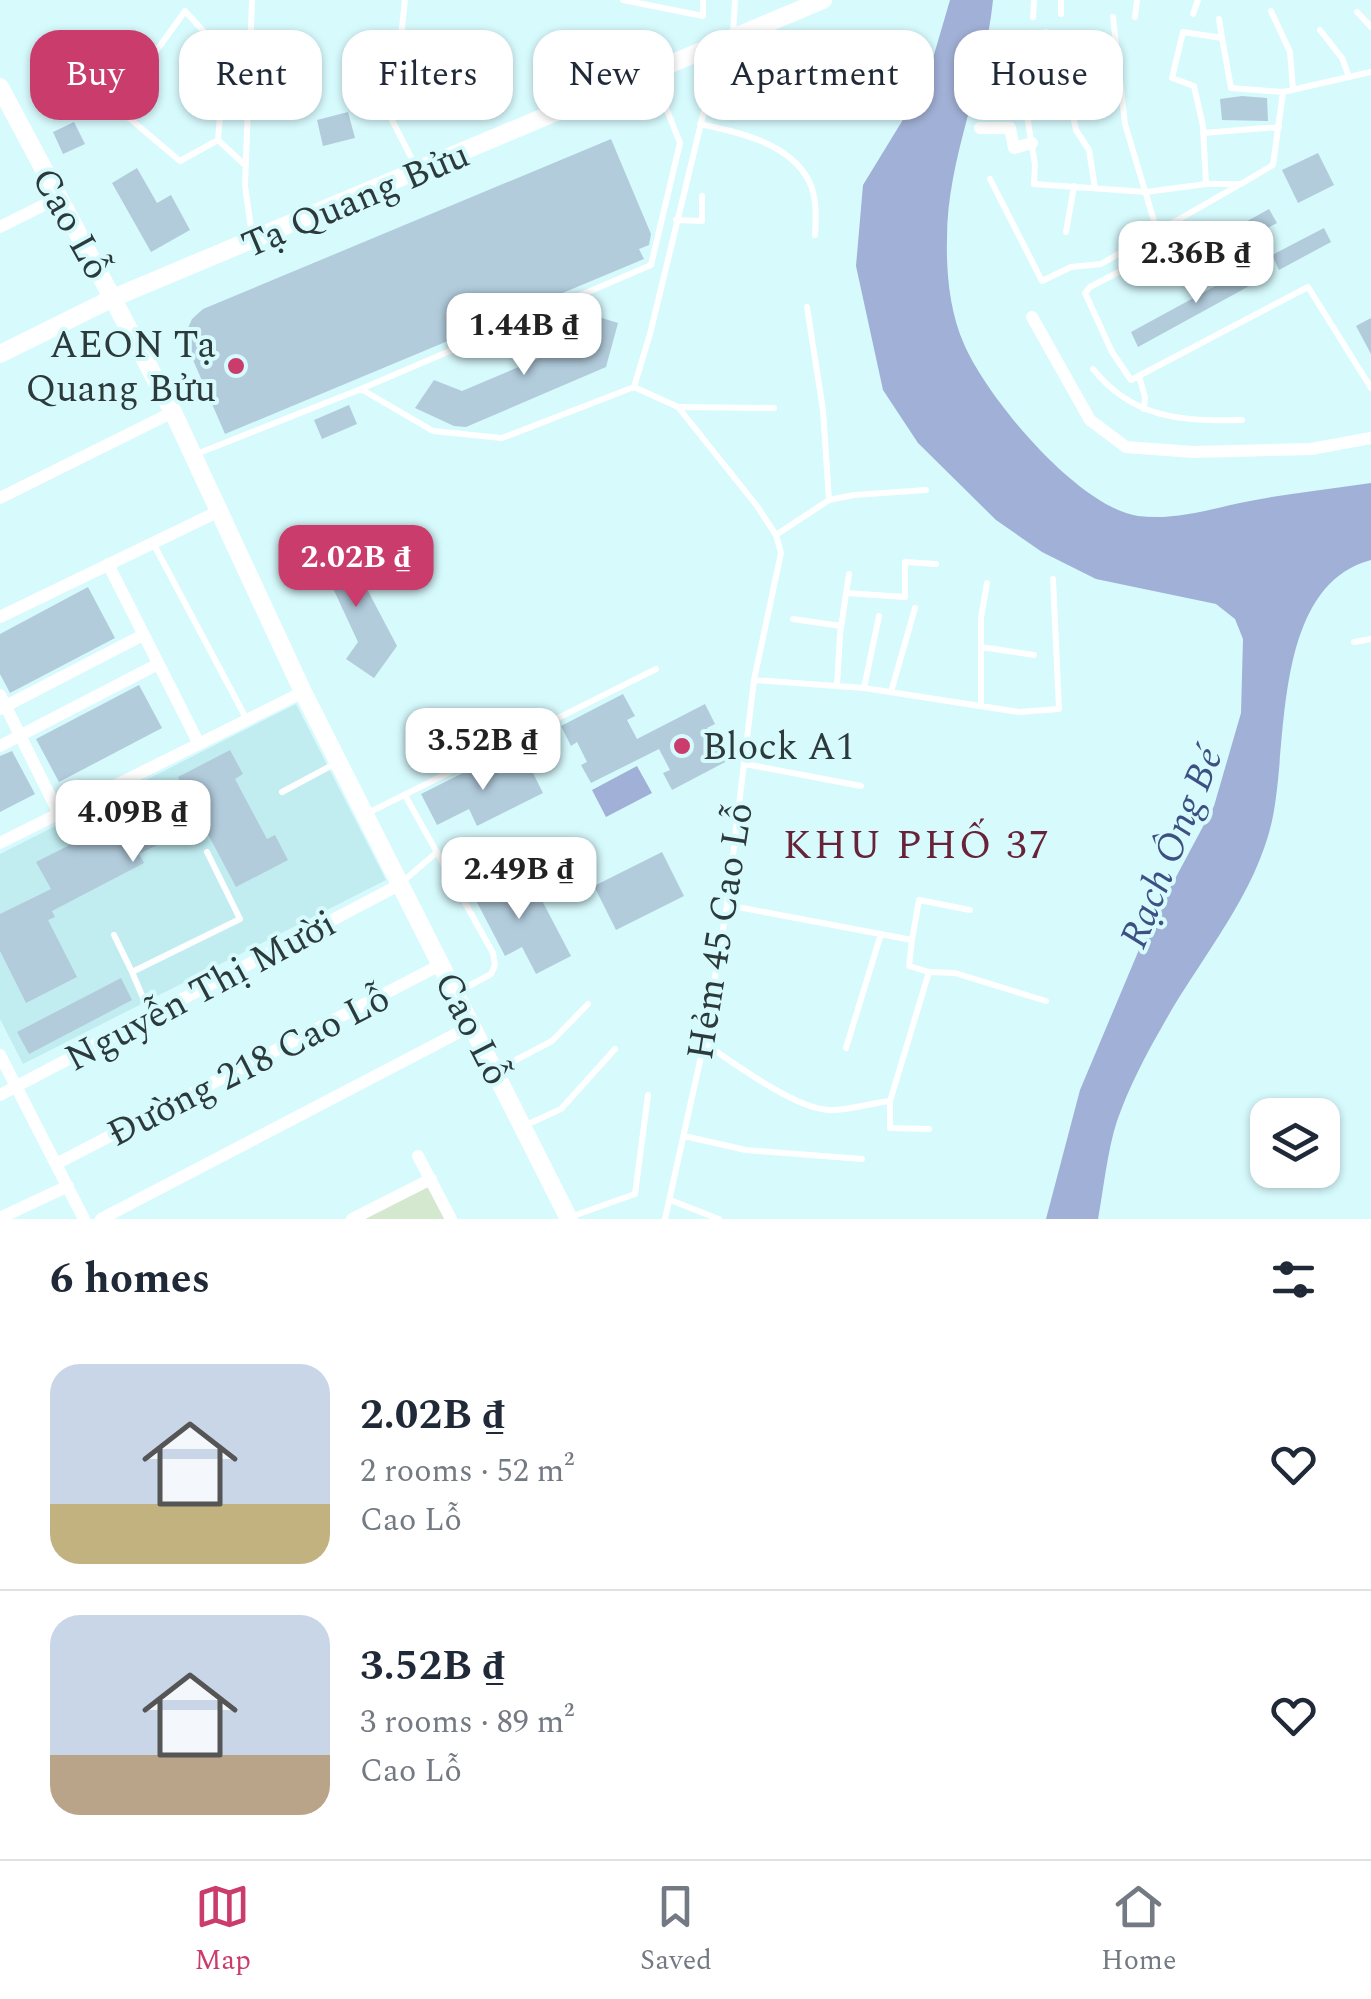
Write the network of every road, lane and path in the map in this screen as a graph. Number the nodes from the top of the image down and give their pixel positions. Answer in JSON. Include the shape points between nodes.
{"nodes":[{"id":1,"x":252,"y":0,"type":"edge"},
{"id":2,"x":404,"y":0,"type":"edge"},
{"id":3,"x":623,"y":0,"type":"edge"},
{"id":4,"x":703,"y":0,"type":"edge"},
{"id":5,"x":735,"y":0,"type":"edge"},
{"id":6,"x":823,"y":0,"type":"edge"},
{"id":7,"x":1034,"y":0,"type":"edge"},
{"id":8,"x":1061,"y":0,"type":"edge"},
{"id":9,"x":1136,"y":0,"type":"edge"},
{"id":10,"x":1198,"y":0,"type":"edge"},
{"id":11,"x":1271,"y":11,"type":"dead end"},
{"id":12,"x":1357,"y":12,"type":"dead end"},
{"id":13,"x":1061,"y":14,"type":"dead end"},
{"id":14,"x":1194,"y":14,"type":"dead end"},
{"id":15,"x":1113,"y":16,"type":"dead end"},
{"id":16,"x":1033,"y":17,"type":"dead end"},
{"id":17,"x":1135,"y":17,"type":"dead end"},
{"id":18,"x":1218,"y":19,"type":"dead end"},
{"id":19,"x":1371,"y":27,"type":"edge"},
{"id":20,"x":734,"y":30,"type":"edge"},
{"id":21,"x":756,"y":30,"type":"edge"},
{"id":22,"x":1114,"y":30,"type":"edge"},
{"id":23,"x":1320,"y":30,"type":"dead end"},
{"id":24,"x":1222,"y":38,"type":"junction"},
{"id":25,"x":1371,"y":72,"type":"edge"},
{"id":26,"x":1349,"y":77,"type":"junction"},
{"id":27,"x":0,"y":87,"type":"edge"},
{"id":28,"x":1293,"y":90,"type":"junction"},
{"id":29,"x":1284,"y":92,"type":"junction"},
{"id":30,"x":5,"y":109,"type":"edge"},
{"id":31,"x":1123,"y":109,"type":"edge"},
{"id":32,"x":543,"y":120,"type":"edge"},
{"id":33,"x":670,"y":120,"type":"edge"},
{"id":34,"x":701,"y":120,"type":"edge"},
{"id":35,"x":1028,"y":120,"type":"edge"},
{"id":36,"x":1074,"y":120,"type":"edge"},
{"id":37,"x":700,"y":124,"type":"junction"},
{"id":38,"x":1278,"y":127,"type":"junction"},
{"id":39,"x":980,"y":128,"type":"dead end"},
{"id":40,"x":1203,"y":133,"type":"junction"},
{"id":41,"x":218,"y":140,"type":"junction"},
{"id":42,"x":1032,"y":143,"type":"junction"},
{"id":43,"x":246,"y":166,"type":"junction"},
{"id":44,"x":419,"y":172,"type":"junction"},
{"id":45,"x":990,"y":179,"type":"dead end"},
{"id":46,"x":1206,"y":184,"type":"junction"},
{"id":47,"x":1240,"y":184,"type":"junction"},
{"id":48,"x":1074,"y":186,"type":"junction"},
{"id":49,"x":1095,"y":188,"type":"junction"},
{"id":50,"x":1146,"y":192,"type":"junction"},
{"id":51,"x":702,"y":196,"type":"dead end"},
{"id":52,"x":58,"y":198,"type":"junction"},
{"id":53,"x":676,"y":220,"type":"junction"},
{"id":54,"x":0,"y":227,"type":"edge"},
{"id":55,"x":1066,"y":232,"type":"dead end"},
{"id":56,"x":1157,"y":232,"type":"junction"},
{"id":57,"x":1195,"y":232,"type":"dead end"},
{"id":58,"x":816,"y":235,"type":"dead end"},
{"id":59,"x":254,"y":242,"type":"junction"},
{"id":60,"x":113,"y":298,"type":"junction"},
{"id":61,"x":807,"y":307,"type":"dead end"},
{"id":62,"x":1032,"y":317,"type":"dead end"},
{"id":63,"x":0,"y":354,"type":"edge"},
{"id":64,"x":1093,"y":368,"type":"dead end"},
{"id":65,"x":1139,"y":376,"type":"junction"},
{"id":66,"x":634,"y":386,"type":"junction"},
{"id":67,"x":1371,"y":388,"type":"edge"},
{"id":68,"x":361,"y":389,"type":"junction"},
{"id":69,"x":678,"y":407,"type":"junction"},
{"id":70,"x":774,"y":408,"type":"dead end"},
{"id":71,"x":1144,"y":409,"type":"junction"},
{"id":72,"x":174,"y":412,"type":"junction"},
{"id":73,"x":1242,"y":420,"type":"dead end"},
{"id":74,"x":1371,"y":438,"type":"edge"},
{"id":75,"x":192,"y":456,"type":"junction"},
{"id":76,"x":926,"y":490,"type":"dead end"},
{"id":77,"x":0,"y":498,"type":"edge"},
{"id":78,"x":830,"y":500,"type":"junction"},
{"id":79,"x":217,"y":512,"type":"junction"},
{"id":80,"x":776,"y":536,"type":"junction"},
{"id":81,"x":152,"y":542,"type":"junction"},
{"id":82,"x":108,"y":564,"type":"junction"},
{"id":83,"x":936,"y":564,"type":"dead end"},
{"id":84,"x":850,"y":574,"type":"dead end"},
{"id":85,"x":1053,"y":579,"type":"dead end"},
{"id":86,"x":987,"y":583,"type":"dead end"},
{"id":87,"x":846,"y":592,"type":"junction"},
{"id":88,"x":914,"y":608,"type":"dead end"},
{"id":89,"x":879,"y":616,"type":"dead end"},
{"id":90,"x":0,"y":617,"type":"edge"},
{"id":91,"x":793,"y":619,"type":"dead end"},
{"id":92,"x":841,"y":626,"type":"junction"},
{"id":93,"x":143,"y":635,"type":"junction"},
{"id":94,"x":1371,"y":638,"type":"edge"},
{"id":95,"x":1354,"y":642,"type":"dead end"},
{"id":96,"x":981,"y":647,"type":"junction"},
{"id":97,"x":1034,"y":655,"type":"dead end"},
{"id":98,"x":158,"y":664,"type":"junction"},
{"id":99,"x":656,"y":669,"type":"dead end"},
{"id":100,"x":754,"y":680,"type":"junction"},
{"id":101,"x":838,"y":686,"type":"junction"},
{"id":102,"x":864,"y":688,"type":"junction"},
{"id":103,"x":304,"y":692,"type":"junction"},
{"id":104,"x":891,"y":692,"type":"junction"},
{"id":105,"x":2,"y":703,"type":"edge"},
{"id":106,"x":982,"y":706,"type":"junction"},
{"id":107,"x":246,"y":720,"type":"junction"},
{"id":108,"x":20,"y":736,"type":"junction"},
{"id":109,"x":198,"y":744,"type":"junction"},
{"id":110,"x":0,"y":746,"type":"edge"},
{"id":111,"x":339,"y":762,"type":"junction"},
{"id":112,"x":746,"y":764,"type":"junction"},
{"id":113,"x":862,"y":786,"type":"dead end"},
{"id":114,"x":282,"y":792,"type":"dead end"},
{"id":115,"x":406,"y":796,"type":"junction"},
{"id":116,"x":58,"y":812,"type":"junction"},
{"id":117,"x":365,"y":814,"type":"junction"},
{"id":118,"x":0,"y":843,"type":"edge"},
{"id":119,"x":208,"y":852,"type":"dead end"},
{"id":120,"x":437,"y":852,"type":"junction"},
{"id":121,"x":400,"y":885,"type":"junction"},
{"id":122,"x":727,"y":905,"type":"junction"},
{"id":123,"x":970,"y":910,"type":"dead end"},
{"id":124,"x":880,"y":934,"type":"junction"},
{"id":125,"x":114,"y":935,"type":"dead end"},
{"id":126,"x":912,"y":940,"type":"junction"},
{"id":127,"x":440,"y":966,"type":"junction"},
{"id":128,"x":132,"y":972,"type":"junction"},
{"id":129,"x":929,"y":972,"type":"junction"},
{"id":130,"x":455,"y":994,"type":"junction"},
{"id":131,"x":1046,"y":1001,"type":"dead end"},
{"id":132,"x":588,"y":1004,"type":"dead end"},
{"id":133,"x":151,"y":1016,"type":"junction"},
{"id":134,"x":471,"y":1026,"type":"junction"},
{"id":135,"x":704,"y":1042,"type":"junction"},
{"id":136,"x":846,"y":1048,"type":"dead end"},
{"id":137,"x":616,"y":1049,"type":"dead end"},
{"id":138,"x":0,"y":1055,"type":"edge"},
{"id":139,"x":494,"y":1072,"type":"junction"},
{"id":140,"x":16,"y":1086,"type":"junction"},
{"id":141,"x":0,"y":1095,"type":"edge"},
{"id":142,"x":648,"y":1095,"type":"dead end"},
{"id":143,"x":890,"y":1100,"type":"junction"},
{"id":144,"x":522,"y":1126,"type":"junction"},
{"id":145,"x":929,"y":1129,"type":"dead end"},
{"id":146,"x":684,"y":1136,"type":"junction"},
{"id":147,"x":418,"y":1156,"type":"dead end"},
{"id":148,"x":862,"y":1159,"type":"dead end"},
{"id":149,"x":56,"y":1164,"type":"junction"},
{"id":150,"x":431,"y":1178,"type":"junction"},
{"id":151,"x":68,"y":1186,"type":"junction"},
{"id":152,"x":670,"y":1200,"type":"junction"},
{"id":153,"x":0,"y":1218,"type":"edge"},
{"id":154,"x":567,"y":1218,"type":"edge"},
{"id":155,"x":84,"y":1219,"type":"edge"},
{"id":156,"x":101,"y":1219,"type":"edge"},
{"id":157,"x":352,"y":1219,"type":"edge"},
{"id":158,"x":451,"y":1219,"type":"edge"},
{"id":159,"x":666,"y":1219,"type":"edge"},
{"id":160,"x":719,"y":1219,"type":"edge"}],
"edges":[{"from":1,"to":43,"type":"lane"},
{"from":2,"to":44,"type":"lane","via":[[392,120]]},
{"from":3,"to":4,"type":"lane","via":[[703,16]]},
{"from":5,"to":20,"type":"lane"},
{"from":6,"to":21,"type":"street","name":"Tạ Quang Bửu"},
{"from":7,"to":16,"type":"lane"},
{"from":8,"to":13,"type":"lane"},
{"from":9,"to":17,"type":"lane"},
{"from":10,"to":14,"type":"lane"},
{"from":11,"to":28,"type":"lane","via":[[1290,52]]},
{"from":12,"to":19,"type":"lane"},
{"from":15,"to":22,"type":"lane"},
{"from":18,"to":24,"type":"lane"},
{"from":23,"to":26,"type":"lane"},
{"from":24,"to":29,"type":"lane","via":[[1231,88]]},
{"from":24,"to":40,"type":"lane","via":[[1182,32],[1172,78],[1194,86]]},
{"from":25,"to":26,"type":"lane"},
{"from":26,"to":28,"type":"lane"},
{"from":27,"to":30,"type":"street","name":"Cao Lỗ"},
{"from":28,"to":29,"type":"lane"},
{"from":29,"to":38,"type":"lane"},
{"from":30,"to":52,"type":"street","name":"Cao Lỗ"},
{"from":31,"to":50,"type":"lane"},
{"from":32,"to":44,"type":"street","name":"Tạ Quang Bửu"},
{"from":33,"to":68,"type":"lane","via":[[680,144],[651,265]]},
{"from":34,"to":37,"type":"lane"},
{"from":35,"to":42,"type":"lane"},
{"from":36,"to":49,"type":"lane"},
{"from":37,"to":53,"type":"lane"},
{"from":37,"to":58,"type":"lane","via":[[750,137],[793,162],[814,195]]},
{"from":38,"to":40,"type":"lane"},
{"from":38,"to":47,"type":"lane","via":[[1273,165]]},
{"from":39,"to":42,"type":"street","via":[[1010,128],[1014,148]]},
{"from":40,"to":46,"type":"lane"},
{"from":41,"to":41,"type":"lane","via":[[224,55],[186,11],[116,107],[180,160]]},
{"from":41,"to":43,"type":"lane"},
{"from":42,"to":48,"type":"lane","via":[[1034,184]]},
{"from":43,"to":59,"type":"lane"},
{"from":44,"to":59,"type":"street","name":"Tạ Quang Bửu"},
{"from":45,"to":56,"type":"lane","via":[[1042,281],[1070,267],[1101,264]]},
{"from":46,"to":47,"type":"lane"},
{"from":46,"to":50,"type":"lane"},
{"from":47,"to":56,"type":"lane"},
{"from":48,"to":49,"type":"lane"},
{"from":48,"to":55,"type":"lane"},
{"from":49,"to":50,"type":"lane"},
{"from":50,"to":56,"type":"lane"},
{"from":51,"to":53,"type":"lane","via":[[702,221]]},
{"from":52,"to":54,"type":"street"},
{"from":52,"to":60,"type":"street","name":"Cao Lỗ"},
{"from":53,"to":66,"type":"lane"},
{"from":57,"to":65,"type":"lane","via":[[1086,293],[1112,352],[1131,380]]},
{"from":59,"to":60,"type":"street","name":"Tạ Quang Bửu"},
{"from":60,"to":63,"type":"street","name":"Tạ Quang Bửu"},
{"from":60,"to":72,"type":"street","name":"Cao Lỗ"},
{"from":61,"to":78,"type":"lane"},
{"from":62,"to":74,"type":"street","via":[[1090,420],[1126,448],[1311,449]]},
{"from":64,"to":71,"type":"lane","via":[[1118,396]]},
{"from":65,"to":67,"type":"lane","via":[[1308,286]]},
{"from":65,"to":71,"type":"lane"},
{"from":66,"to":68,"type":"lane","via":[[502,438],[434,431]]},
{"from":66,"to":69,"type":"lane"},
{"from":68,"to":75,"type":"lane"},
{"from":69,"to":70,"type":"lane"},
{"from":69,"to":80,"type":"lane"},
{"from":71,"to":73,"type":"lane"},
{"from":72,"to":75,"type":"street","name":"Cao Lỗ"},
{"from":72,"to":77,"type":"street"},
{"from":75,"to":79,"type":"street","name":"Cao Lỗ"},
{"from":76,"to":78,"type":"lane"},
{"from":78,"to":80,"type":"lane"},
{"from":79,"to":81,"type":"street"},
{"from":79,"to":103,"type":"street","name":"Cao Lỗ"},
{"from":80,"to":100,"type":"lane","name":"Hẻm 45 Cao Lỗ","via":[[781,553]]},
{"from":81,"to":82,"type":"street"},
{"from":81,"to":107,"type":"lane"},
{"from":82,"to":90,"type":"street"},
{"from":82,"to":93,"type":"street"},
{"from":83,"to":87,"type":"lane","via":[[905,562],[905,597]]},
{"from":84,"to":87,"type":"lane"},
{"from":85,"to":106,"type":"lane","via":[[1058,708]]},
{"from":86,"to":96,"type":"lane"},
{"from":87,"to":92,"type":"lane"},
{"from":88,"to":104,"type":"lane"},
{"from":89,"to":102,"type":"lane"},
{"from":91,"to":92,"type":"lane"},
{"from":92,"to":101,"type":"lane"},
{"from":93,"to":98,"type":"street"},
{"from":93,"to":105,"type":"street"},
{"from":94,"to":95,"type":"lane"},
{"from":96,"to":97,"type":"lane"},
{"from":96,"to":106,"type":"lane"},
{"from":98,"to":108,"type":"street"},
{"from":98,"to":109,"type":"street"},
{"from":99,"to":115,"type":"lane"},
{"from":100,"to":101,"type":"lane"},
{"from":100,"to":112,"type":"lane","name":"Hẻm 45 Cao Lỗ"},
{"from":101,"to":102,"type":"lane"},
{"from":102,"to":104,"type":"lane"},
{"from":103,"to":107,"type":"street"},
{"from":103,"to":111,"type":"street","name":"Cao Lỗ"},
{"from":104,"to":106,"type":"lane"},
{"from":105,"to":108,"type":"street"},
{"from":107,"to":109,"type":"street"},
{"from":108,"to":110,"type":"street"},
{"from":108,"to":116,"type":"street"},
{"from":109,"to":116,"type":"street"},
{"from":111,"to":114,"type":"lane"},
{"from":111,"to":117,"type":"street","name":"Cao Lỗ"},
{"from":112,"to":113,"type":"lane"},
{"from":112,"to":122,"type":"lane","name":"Hẻm 45 Cao Lỗ"},
{"from":115,"to":117,"type":"lane"},
{"from":115,"to":120,"type":"lane"},
{"from":116,"to":118,"type":"street"},
{"from":117,"to":121,"type":"street","name":"Cao Lỗ"},
{"from":119,"to":128,"type":"lane","via":[[240,919]]},
{"from":120,"to":121,"type":"lane"},
{"from":120,"to":130,"type":"lane","via":[[495,964],[491,974]]},
{"from":121,"to":127,"type":"street","name":"Cao Lỗ"},
{"from":121,"to":133,"type":"street","name":"Nguyễn Thị Mười"},
{"from":122,"to":124,"type":"lane"},
{"from":122,"to":135,"type":"lane","name":"Hẻm 45 Cao Lỗ"},
{"from":123,"to":126,"type":"lane","via":[[920,900]]},
{"from":124,"to":126,"type":"lane"},
{"from":124,"to":136,"type":"lane"},
{"from":125,"to":128,"type":"lane"},
{"from":126,"to":129,"type":"lane","via":[[908,966]]},
{"from":127,"to":130,"type":"street","name":"Cao Lỗ"},
{"from":127,"to":149,"type":"street","name":"Đường 218 Cao Lỗ"},
{"from":128,"to":133,"type":"lane"},
{"from":129,"to":131,"type":"lane","via":[[955,973]]},
{"from":129,"to":143,"type":"lane"},
{"from":130,"to":134,"type":"street","name":"Cao Lỗ"},
{"from":132,"to":139,"type":"lane","via":[[552,1041]]},
{"from":133,"to":140,"type":"street","name":"Nguyễn Thị Mười"},
{"from":134,"to":139,"type":"street","name":"Cao Lỗ"},
{"from":134,"to":156,"type":"street"},
{"from":135,"to":143,"type":"lane","via":[[808,1106],[838,1110]]},
{"from":135,"to":146,"type":"lane","name":"Hẻm 45 Cao Lỗ"},
{"from":137,"to":144,"type":"lane","via":[[561,1109]]},
{"from":138,"to":140,"type":"street"},
{"from":139,"to":144,"type":"street","name":"Cao Lỗ"},
{"from":140,"to":141,"type":"street","name":"Nguyễn Thị Mười"},
{"from":140,"to":149,"type":"street"},
{"from":142,"to":154,"type":"lane","via":[[635,1194]]},
{"from":143,"to":145,"type":"lane","via":[[890,1128]]},
{"from":144,"to":154,"type":"street","name":"Cao Lỗ"},
{"from":146,"to":148,"type":"lane","via":[[746,1150]]},
{"from":146,"to":152,"type":"lane","name":"Hẻm 45 Cao Lỗ"},
{"from":147,"to":150,"type":"street"},
{"from":149,"to":151,"type":"street"},
{"from":150,"to":157,"type":"street"},
{"from":150,"to":158,"type":"street"},
{"from":151,"to":153,"type":"street"},
{"from":151,"to":155,"type":"street"},
{"from":152,"to":159,"type":"lane","name":"Hẻm 45 Cao Lỗ"},
{"from":152,"to":160,"type":"lane"}]}
